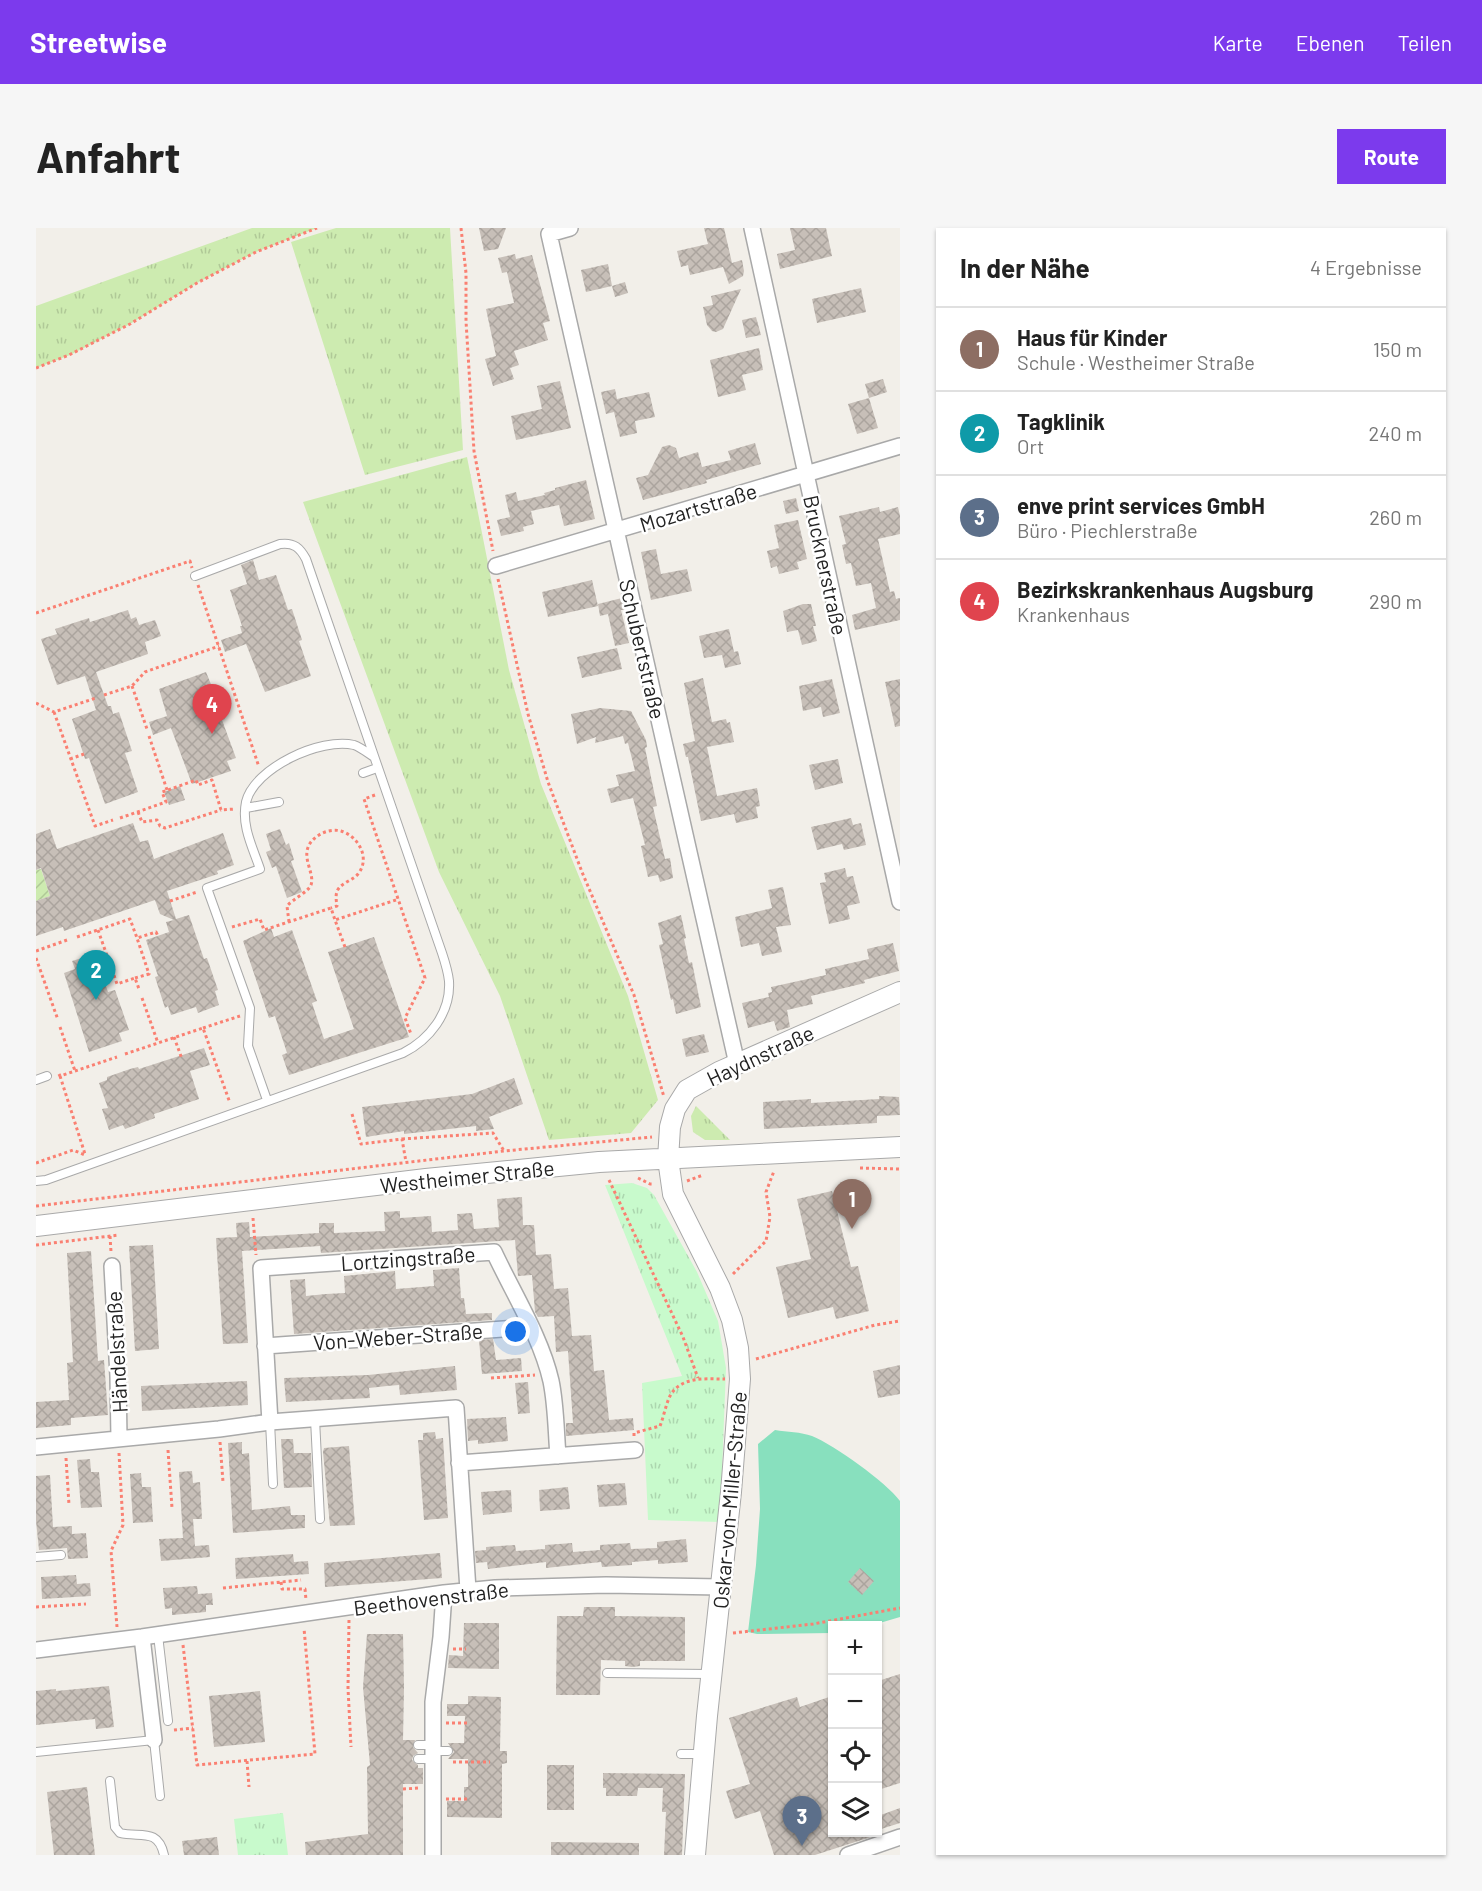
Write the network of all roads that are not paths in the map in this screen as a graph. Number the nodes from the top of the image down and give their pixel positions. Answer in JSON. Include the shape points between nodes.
{"nodes":[{"id":1,"x":570,"y":228,"type":"edge"},
{"id":2,"x":752,"y":228,"type":"edge"},
{"id":3,"x":900,"y":446,"type":"edge"},
{"id":4,"x":807,"y":475,"type":"junction"},
{"id":5,"x":616,"y":532,"type":"junction"},
{"id":6,"x":496,"y":566,"type":"road end"},
{"id":7,"x":195,"y":576,"type":"road end"},
{"id":8,"x":374,"y":757,"type":"junction"},
{"id":9,"x":377,"y":768,"type":"junction"},
{"id":10,"x":363,"y":773,"type":"dead end"},
{"id":11,"x":279,"y":802,"type":"dead end"},
{"id":12,"x":246,"y":808,"type":"junction"},
{"id":13,"x":900,"y":902,"type":"edge"},
{"id":14,"x":900,"y":992,"type":"edge"},
{"id":15,"x":737,"y":1064,"type":"junction"},
{"id":16,"x":47,"y":1076,"type":"road end"},
{"id":17,"x":36,"y":1080,"type":"edge"},
{"id":18,"x":267,"y":1100,"type":"junction"},
{"id":19,"x":900,"y":1147,"type":"edge"},
{"id":20,"x":668,"y":1158,"type":"junction"},
{"id":21,"x":36,"y":1181,"type":"edge"},
{"id":22,"x":36,"y":1226,"type":"edge"},
{"id":23,"x":112,"y":1266,"type":"dead end"},
{"id":24,"x":530,"y":1327,"type":"junction"},
{"id":25,"x":265,"y":1346,"type":"junction"},
{"id":26,"x":315,"y":1419,"type":"junction"},
{"id":27,"x":270,"y":1422,"type":"junction"},
{"id":28,"x":119,"y":1439,"type":"junction"},
{"id":29,"x":36,"y":1447,"type":"edge"},
{"id":30,"x":635,"y":1450,"type":"road end"},
{"id":31,"x":558,"y":1456,"type":"junction"},
{"id":32,"x":459,"y":1463,"type":"junction"},
{"id":33,"x":273,"y":1484,"type":"dead end"},
{"id":34,"x":320,"y":1519,"type":"dead end"},
{"id":35,"x":61,"y":1556,"type":"dead end"},
{"id":36,"x":36,"y":1557,"type":"edge"},
{"id":37,"x":721,"y":1587,"type":"junction"},
{"id":38,"x":468,"y":1590,"type":"junction"},
{"id":39,"x":444,"y":1593,"type":"junction"},
{"id":40,"x":158,"y":1635,"type":"junction"},
{"id":41,"x":142,"y":1637,"type":"junction"},
{"id":42,"x":36,"y":1650,"type":"edge"},
{"id":43,"x":607,"y":1673,"type":"dead end"},
{"id":44,"x":712,"y":1674,"type":"junction"},
{"id":45,"x":168,"y":1721,"type":"dead end"},
{"id":46,"x":154,"y":1740,"type":"junction"},
{"id":47,"x":36,"y":1752,"type":"edge"},
{"id":48,"x":681,"y":1754,"type":"dead end"},
{"id":49,"x":703,"y":1754,"type":"junction"},
{"id":50,"x":110,"y":1781,"type":"dead end"},
{"id":51,"x":160,"y":1796,"type":"dead end"},
{"id":52,"x":900,"y":1837,"type":"edge"},
{"id":53,"x":164,"y":1855,"type":"edge"},
{"id":54,"x":433,"y":1855,"type":"edge"},
{"id":55,"x":695,"y":1855,"type":"edge"},
{"id":56,"x":848,"y":1855,"type":"edge"}],
"edges":[{"from":1,"to":5,"type":"street","name":"Schubertstraße","via":[[549,234]]},
{"from":2,"to":4,"type":"street","name":"Brucknerstraße"},
{"from":3,"to":4,"type":"street","name":"Mozartstraße"},
{"from":4,"to":5,"type":"street","name":"Mozartstraße"},
{"from":4,"to":13,"type":"street","name":"Brucknerstraße"},
{"from":5,"to":6,"type":"street","name":"Mozartstraße"},
{"from":5,"to":15,"type":"street","name":"Schubertstraße"},
{"from":7,"to":8,"type":"lane","via":[[280,544],[301,549]]},
{"from":8,"to":9,"type":"lane"},
{"from":8,"to":12,"type":"lane","via":[[354,745],[329,744],[276,765],[262,777],[247,799]]},
{"from":9,"to":10,"type":"lane"},
{"from":9,"to":18,"type":"lane","via":[[444,961],[449,982],[442,1014],[428,1037],[416,1047]]},
{"from":11,"to":12,"type":"lane"},
{"from":12,"to":18,"type":"lane","via":[[245,826],[260,869],[207,888],[250,1008],[248,1046]]},
{"from":14,"to":15,"type":"street","name":"Haydnstraße"},
{"from":15,"to":20,"type":"street","name":"Haydnstraße","via":[[687,1090],[675,1109]]},
{"from":16,"to":17,"type":"lane"},
{"from":18,"to":21,"type":"lane"},
{"from":19,"to":20,"type":"street","name":"Westheimer Straße"},
{"from":20,"to":22,"type":"street","name":"Westheimer Straße","via":[[426,1179]]},
{"from":20,"to":37,"type":"street","name":"Oskar-von-Miller-Straße","via":[[673,1194],[732,1320],[740,1369]]},
{"from":23,"to":28,"type":"street","name":"Händelstraße"},
{"from":24,"to":25,"type":"street","name":"Von-Weber-Straße"},
{"from":24,"to":25,"type":"street","name":"Lortzingstraße","via":[[494,1252],[261,1268]]},
{"from":24,"to":31,"type":"street","name":"Lortzingstraße","via":[[549,1374]]},
{"from":25,"to":27,"type":"street"},
{"from":26,"to":27,"type":"street"},
{"from":26,"to":32,"type":"street","via":[[456,1408]]},
{"from":26,"to":34,"type":"lane"},
{"from":27,"to":28,"type":"street"},
{"from":27,"to":33,"type":"lane"},
{"from":28,"to":29,"type":"street"},
{"from":30,"to":31,"type":"street"},
{"from":31,"to":32,"type":"street"},
{"from":32,"to":38,"type":"street"},
{"from":35,"to":36,"type":"lane"},
{"from":37,"to":38,"type":"street","name":"Beethovenstraße","via":[[606,1585]]},
{"from":37,"to":44,"type":"street","name":"Oskar-von-Miller-Straße"},
{"from":38,"to":39,"type":"street","name":"Beethovenstraße"},
{"from":39,"to":40,"type":"street","name":"Beethovenstraße"},
{"from":39,"to":54,"type":"street","via":[[433,1702]]},
{"from":40,"to":41,"type":"street","name":"Beethovenstraße"},
{"from":40,"to":45,"type":"lane"},
{"from":41,"to":42,"type":"street","name":"Beethovenstraße"},
{"from":41,"to":46,"type":"street"},
{"from":43,"to":44,"type":"lane"},
{"from":44,"to":49,"type":"street","name":"Oskar-von-Miller-Straße","via":[[704,1716]]},
{"from":46,"to":47,"type":"lane"},
{"from":46,"to":51,"type":"lane"},
{"from":48,"to":49,"type":"lane"},
{"from":49,"to":55,"type":"street","name":"Oskar-von-Miller-Straße"},
{"from":50,"to":53,"type":"lane","via":[[115,1827],[120,1833],[152,1836]]},
{"from":52,"to":56,"type":"street"}]}
